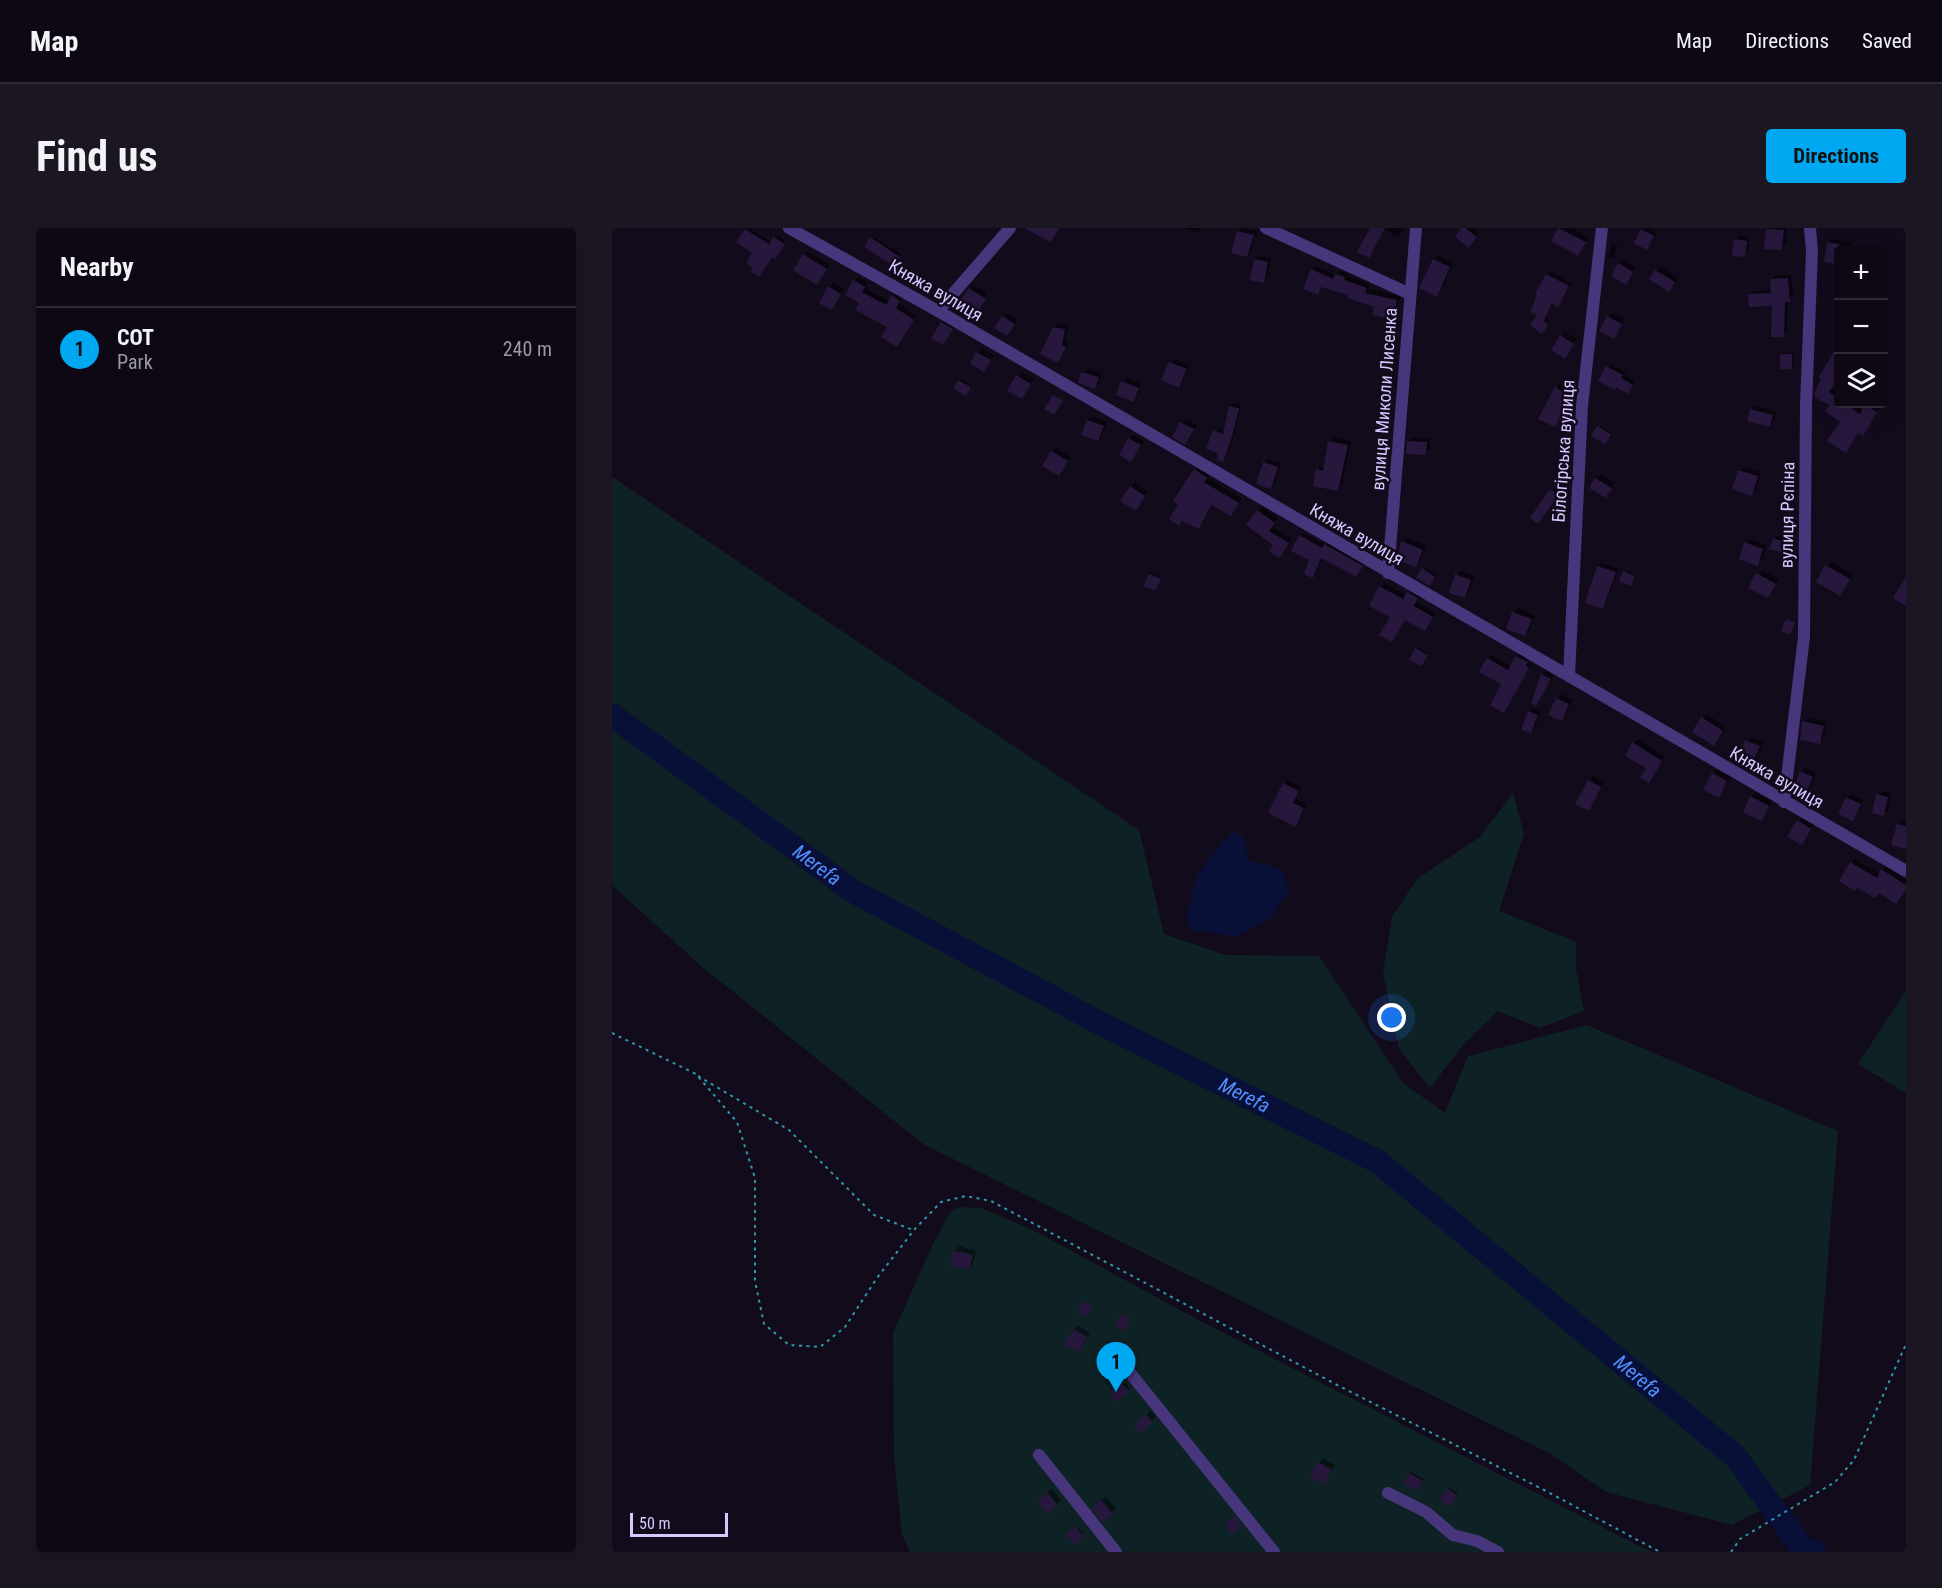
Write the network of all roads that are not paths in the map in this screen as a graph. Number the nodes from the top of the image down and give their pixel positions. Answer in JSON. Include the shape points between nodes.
{"nodes":[{"id":1,"x":789,"y":228,"type":"edge"},
{"id":2,"x":1010,"y":228,"type":"edge"},
{"id":3,"x":1266,"y":228,"type":"edge"},
{"id":4,"x":1416,"y":228,"type":"edge"},
{"id":5,"x":1602,"y":228,"type":"edge"},
{"id":6,"x":1810,"y":228,"type":"edge"},
{"id":7,"x":1410,"y":294,"type":"junction"},
{"id":8,"x":938,"y":311,"type":"junction"},
{"id":9,"x":1388,"y":573,"type":"junction"},
{"id":10,"x":1569,"y":676,"type":"junction"},
{"id":11,"x":1784,"y":802,"type":"junction"},
{"id":12,"x":1906,"y":871,"type":"edge"},
{"id":13,"x":1123,"y":1364,"type":"dead end"},
{"id":14,"x":1039,"y":1455,"type":"dead end"},
{"id":15,"x":1388,"y":1493,"type":"dead end"},
{"id":16,"x":1116,"y":1552,"type":"edge"},
{"id":17,"x":1274,"y":1552,"type":"edge"},
{"id":18,"x":1498,"y":1552,"type":"edge"}],
"edges":[{"from":1,"to":8,"type":"street","name":"Княжа вулиця"},
{"from":2,"to":8,"type":"street"},
{"from":3,"to":7,"type":"street"},
{"from":4,"to":7,"type":"street","name":"вулиця Миколи Лисенка"},
{"from":5,"to":10,"type":"street","name":"Білогірська вулиця","via":[[1582,406]]},
{"from":6,"to":11,"type":"street","name":"вулиця Рєпіна","via":[[1804,637]]},
{"from":7,"to":9,"type":"street","name":"вулиця Миколи Лисенка"},
{"from":8,"to":9,"type":"street","name":"Княжа вулиця"},
{"from":9,"to":10,"type":"street","name":"Княжа вулиця"},
{"from":10,"to":11,"type":"street","name":"Княжа вулиця"},
{"from":11,"to":12,"type":"street","name":"Княжа вулиця"},
{"from":13,"to":17,"type":"street"},
{"from":14,"to":16,"type":"street"},
{"from":15,"to":18,"type":"street","via":[[1426,1512],[1453,1535],[1478,1541]]}]}
